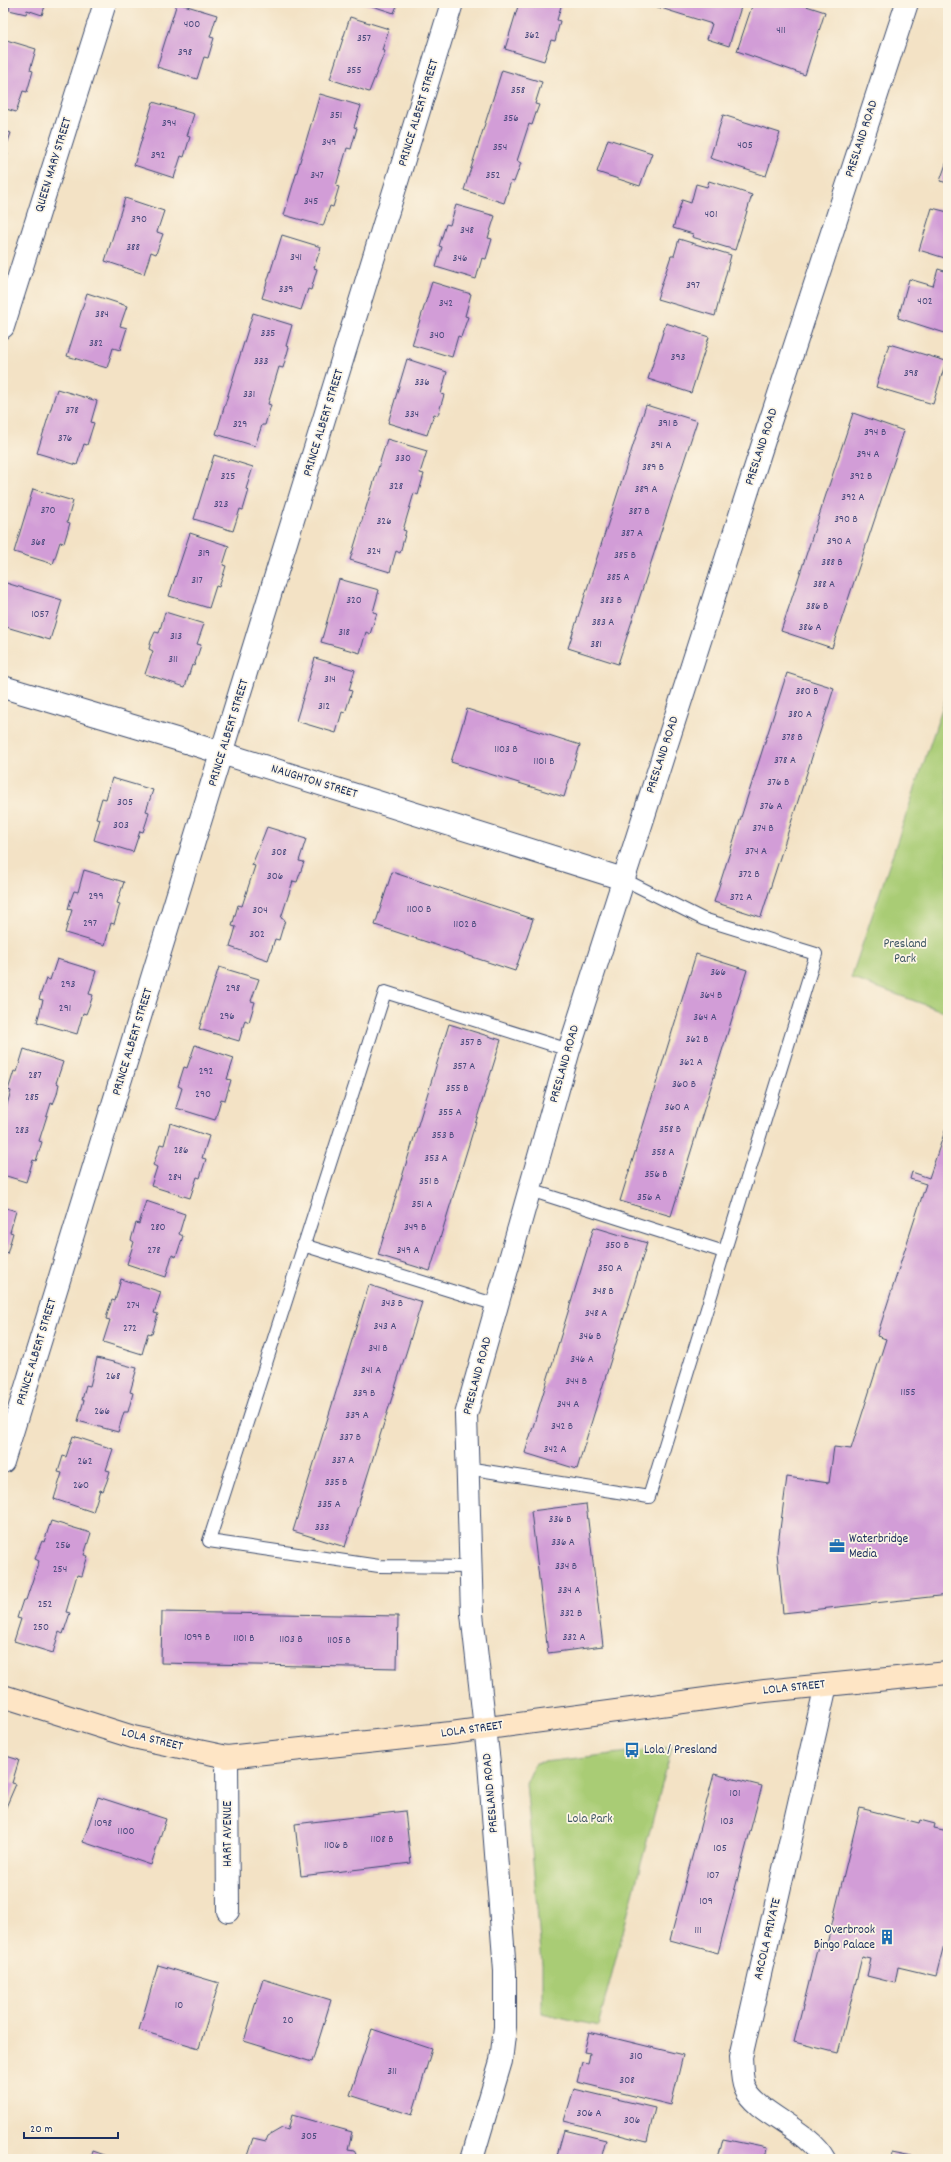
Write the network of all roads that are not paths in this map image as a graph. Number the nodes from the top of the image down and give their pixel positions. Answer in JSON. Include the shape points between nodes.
{"nodes":[{"id":1,"x":105,"y":3,"type":"edge"},
{"id":2,"x":452,"y":3,"type":"edge"},
{"id":3,"x":907,"y":3,"type":"edge"},
{"id":4,"x":3,"y":327,"type":"edge"},
{"id":5,"x":3,"y":687,"type":"edge"},
{"id":6,"x":223,"y":753,"type":"junction"},
{"id":7,"x":623,"y":879,"type":"junction"},
{"id":8,"x":569,"y":1050,"type":"junction"},
{"id":9,"x":530,"y":1190,"type":"junction"},
{"id":10,"x":303,"y":1245,"type":"junction"},
{"id":11,"x":724,"y":1252,"type":"junction"},
{"id":12,"x":497,"y":1305,"type":"junction"},
{"id":13,"x":3,"y":1462,"type":"edge"},
{"id":14,"x":467,"y":1468,"type":"junction"},
{"id":15,"x":470,"y":1567,"type":"junction"},
{"id":16,"x":948,"y":1673,"type":"edge"},
{"id":17,"x":826,"y":1685,"type":"junction"},
{"id":18,"x":3,"y":1696,"type":"edge"},
{"id":19,"x":486,"y":1728,"type":"junction"},
{"id":20,"x":227,"y":1758,"type":"junction"},
{"id":21,"x":228,"y":1911,"type":"dead end"},
{"id":22,"x":472,"y":2159,"type":"edge"},
{"id":23,"x":824,"y":2159,"type":"edge"}],
"edges":[{"from":1,"to":4,"type":"street","name":"QUEEN MARY STREET"},
{"from":2,"to":6,"type":"street","name":"PRINCE ALBERT STREET"},
{"from":3,"to":7,"type":"street","name":"PRESLAND ROAD"},
{"from":5,"to":6,"type":"street","name":"NAUGHTON STREET"},
{"from":6,"to":7,"type":"street","name":"NAUGHTON STREET"},
{"from":6,"to":13,"type":"street","name":"PRINCE ALBERT STREET"},
{"from":7,"to":8,"type":"street","name":"PRESLAND ROAD"},
{"from":7,"to":11,"type":"lane","via":[[703,919],[816,954]]},
{"from":8,"to":9,"type":"street","name":"PRESLAND ROAD"},
{"from":8,"to":10,"type":"lane","via":[[385,992]]},
{"from":9,"to":11,"type":"lane"},
{"from":9,"to":12,"type":"street","name":"PRESLAND ROAD"},
{"from":10,"to":12,"type":"lane"},
{"from":10,"to":15,"type":"lane","via":[[209,1541],[379,1566]]},
{"from":11,"to":14,"type":"lane","via":[[649,1497]]},
{"from":12,"to":14,"type":"street","name":"PRESLAND ROAD","via":[[466,1415]]},
{"from":14,"to":15,"type":"street","name":"PRESLAND ROAD"},
{"from":15,"to":19,"type":"street","name":"PRESLAND ROAD","via":[[472,1614]]},
{"from":16,"to":17,"type":"street","name":"LOLA STREET"},
{"from":17,"to":19,"type":"street","name":"LOLA STREET"},
{"from":17,"to":23,"type":"street","name":"ARCOLA PRIVATE","via":[[741,2057],[746,2089],[756,2102],[807,2138]]},
{"from":18,"to":20,"type":"street","name":"LOLA STREET","via":[[133,1738]]},
{"from":19,"to":20,"type":"street","name":"LOLA STREET"},
{"from":19,"to":22,"type":"street","name":"PRESLAND ROAD","via":[[504,1958],[505,2027],[502,2061]]},
{"from":20,"to":21,"type":"street","name":"HART AVENUE"}]}
